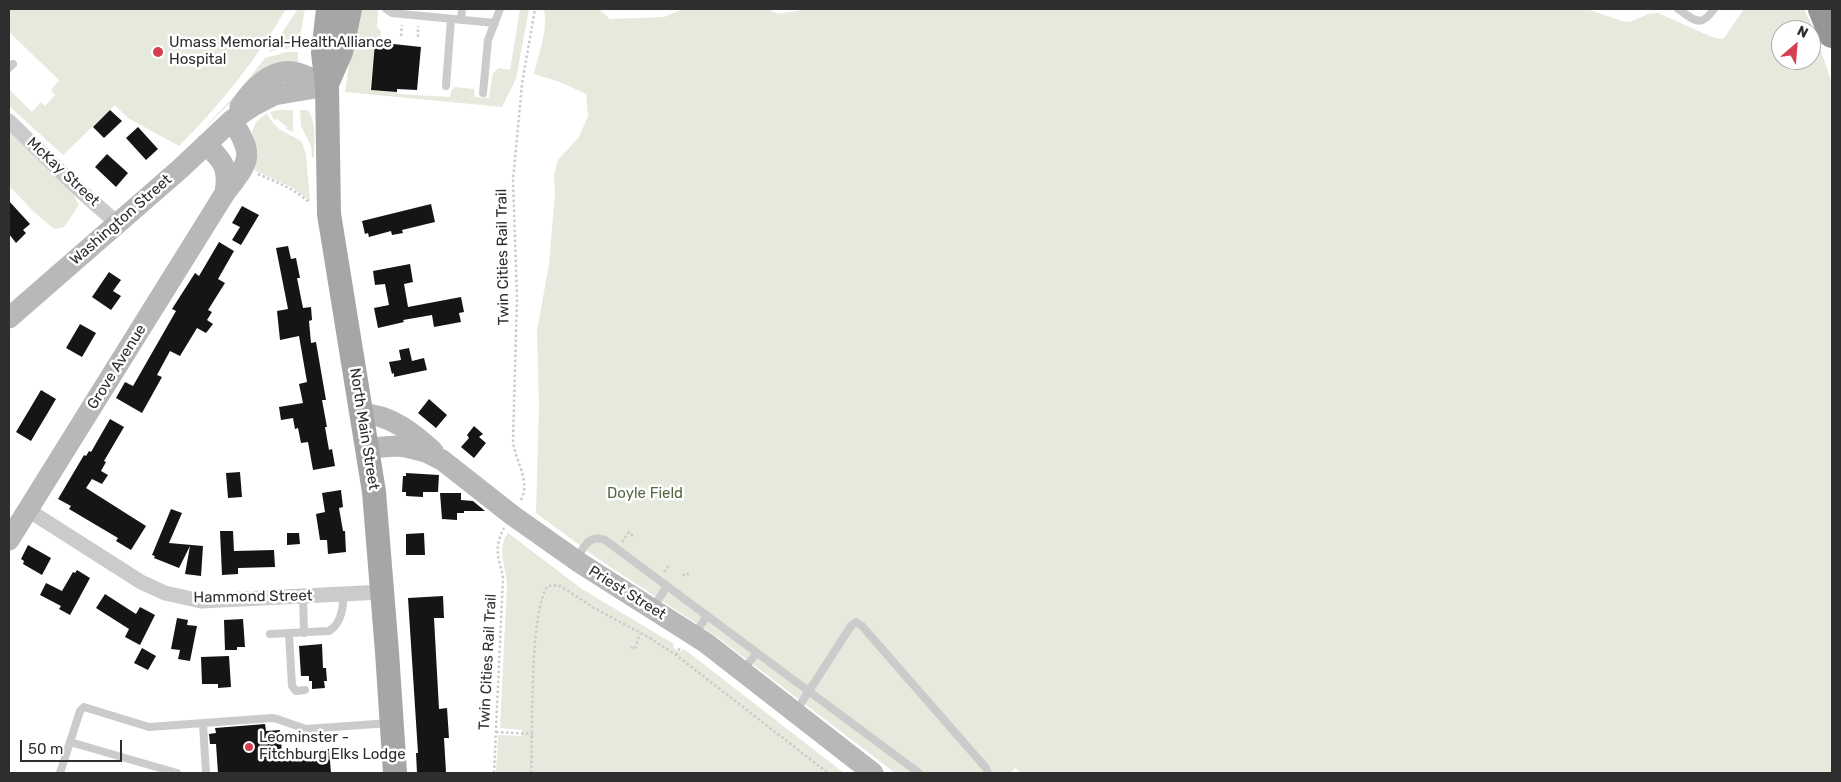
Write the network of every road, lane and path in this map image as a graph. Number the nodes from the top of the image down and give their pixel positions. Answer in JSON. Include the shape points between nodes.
{"nodes":[{"id":1,"x":328,"y":9,"type":"edge"},
{"id":2,"x":350,"y":9,"type":"edge"},
{"id":3,"x":386,"y":9,"type":"edge"},
{"id":4,"x":462,"y":9,"type":"edge"},
{"id":5,"x":500,"y":9,"type":"edge"},
{"id":6,"x":535,"y":9,"type":"edge"},
{"id":7,"x":1678,"y":9,"type":"edge"},
{"id":8,"x":1714,"y":9,"type":"edge"},
{"id":9,"x":1822,"y":9,"type":"edge"},
{"id":10,"x":424,"y":12,"type":"edge"},
{"id":11,"x":451,"y":19,"type":"junction"},
{"id":12,"x":461,"y":20,"type":"junction"},
{"id":13,"x":495,"y":23,"type":"junction"},
{"id":14,"x":1832,"y":34,"type":"edge"},
{"id":15,"x":327,"y":86,"type":"junction"},
{"id":16,"x":446,"y":86,"type":"dead end"},
{"id":17,"x":483,"y":93,"type":"dead end"},
{"id":18,"x":232,"y":120,"type":"junction"},
{"id":19,"x":9,"y":121,"type":"edge"},
{"id":20,"x":206,"y":144,"type":"junction"},
{"id":21,"x":253,"y":172,"type":"dead end"},
{"id":22,"x":225,"y":193,"type":"junction"},
{"id":23,"x":313,"y":206,"type":"dead end"},
{"id":24,"x":118,"y":223,"type":"junction"},
{"id":25,"x":9,"y":318,"type":"edge"},
{"id":26,"x":362,"y":414,"type":"junction"},
{"id":27,"x":368,"y":448,"type":"junction"},
{"id":28,"x":442,"y":460,"type":"junction"},
{"id":29,"x":519,"y":504,"type":"dead end"},
{"id":30,"x":28,"y":510,"type":"junction"},
{"id":31,"x":506,"y":526,"type":"dead end"},
{"id":32,"x":633,"y":533,"type":"dead end"},
{"id":33,"x":626,"y":535,"type":"dead end"},
{"id":34,"x":9,"y":540,"type":"edge"},
{"id":35,"x":575,"y":560,"type":"junction"},
{"id":36,"x":689,"y":573,"type":"dead end"},
{"id":37,"x":683,"y":576,"type":"dead end"},
{"id":38,"x":667,"y":586,"type":"junction"},
{"id":39,"x":383,"y":592,"type":"junction"},
{"id":40,"x":343,"y":594,"type":"junction"},
{"id":41,"x":303,"y":596,"type":"junction"},
{"id":42,"x":653,"y":609,"type":"junction"},
{"id":43,"x":707,"y":616,"type":"junction"},
{"id":44,"x":289,"y":633,"type":"junction"},
{"id":45,"x":304,"y":633,"type":"junction"},
{"id":46,"x":640,"y":633,"type":"junction"},
{"id":47,"x":270,"y":634,"type":"dead end"},
{"id":48,"x":688,"y":640,"type":"junction"},
{"id":49,"x":631,"y":647,"type":"dead end"},
{"id":50,"x":757,"y":653,"type":"junction"},
{"id":51,"x":676,"y":655,"type":"junction"},
{"id":52,"x":742,"y":671,"type":"junction"},
{"id":53,"x":305,"y":690,"type":"dead end"},
{"id":54,"x":808,"y":691,"type":"junction"},
{"id":55,"x":794,"y":712,"type":"junction"},
{"id":56,"x":391,"y":723,"type":"junction"},
{"id":57,"x":203,"y":724,"type":"junction"},
{"id":58,"x":496,"y":732,"type":"junction"},
{"id":59,"x":533,"y":734,"type":"junction"},
{"id":60,"x":70,"y":742,"type":"junction"},
{"id":61,"x":60,"y":773,"type":"edge"},
{"id":62,"x":177,"y":773,"type":"edge"},
{"id":63,"x":206,"y":773,"type":"edge"},
{"id":64,"x":395,"y":773,"type":"edge"},
{"id":65,"x":494,"y":773,"type":"edge"},
{"id":66,"x":531,"y":773,"type":"edge"},
{"id":67,"x":828,"y":773,"type":"edge"},
{"id":68,"x":873,"y":773,"type":"edge"},
{"id":69,"x":919,"y":773,"type":"edge"},
{"id":70,"x":988,"y":773,"type":"edge"}],
"edges":[{"from":1,"to":15,"type":"main road","name":"North Main Street","via":[[322,53]]},
{"from":2,"to":15,"type":"main road","name":"North Main Street","via":[[341,52]]},
{"from":3,"to":10,"type":"lane","via":[[392,13]]},
{"from":4,"to":12,"type":"lane"},
{"from":5,"to":13,"type":"lane"},
{"from":6,"to":29,"type":"path","name":"Twin Cities Rail Trail","via":[[522,84],[513,180],[517,298],[513,441],[525,483],[524,496]]},
{"from":7,"to":8,"type":"lane","via":[[1701,22]]},
{"from":9,"to":14,"type":"highway"},
{"from":10,"to":11,"type":"lane"},
{"from":11,"to":12,"type":"lane"},
{"from":11,"to":16,"type":"lane"},
{"from":12,"to":13,"type":"lane"},
{"from":13,"to":17,"type":"lane","via":[[488,40]]},
{"from":15,"to":18,"type":"street","name":"Washington Street","via":[[274,95]]},
{"from":15,"to":26,"type":"main road","name":"North Main Street","via":[[329,214]]},
{"from":18,"to":20,"type":"street","name":"Washington Street"},
{"from":18,"to":22,"type":"street","name":"Grove Avenue","via":[[245,142],[247,158]]},
{"from":19,"to":24,"type":"street","name":"McKay Street"},
{"from":20,"to":22,"type":"street","via":[[224,165],[227,176]]},
{"from":20,"to":24,"type":"street","name":"Washington Street"},
{"from":21,"to":23,"type":"path","via":[[288,187]]},
{"from":22,"to":30,"type":"street","name":"Grove Avenue"},
{"from":24,"to":25,"type":"street","name":"Washington Street"},
{"from":26,"to":27,"type":"main road","name":"North Main Street"},
{"from":26,"to":28,"type":"street","via":[[380,415],[395,422]]},
{"from":27,"to":28,"type":"street","name":"Priest Street","via":[[406,447]]},
{"from":27,"to":39,"type":"main road","name":"North Main Street"},
{"from":28,"to":35,"type":"street","name":"Priest Street"},
{"from":30,"to":34,"type":"street","name":"Grove Avenue"},
{"from":30,"to":41,"type":"street","name":"Hammond Street","via":[[165,594],[201,601]]},
{"from":31,"to":58,"type":"path","name":"Twin Cities Rail Trail","via":[[497,544],[503,578]]},
{"from":32,"to":33,"type":"path"},
{"from":35,"to":38,"type":"lane","via":[[591,539],[600,538]]},
{"from":35,"to":42,"type":"street","name":"Priest Street"},
{"from":36,"to":37,"type":"path"},
{"from":38,"to":42,"type":"lane"},
{"from":38,"to":43,"type":"lane"},
{"from":39,"to":40,"type":"street","name":"Hammond Street"},
{"from":39,"to":56,"type":"main road","name":"North Main Street"},
{"from":40,"to":41,"type":"street","name":"Hammond Street"},
{"from":40,"to":45,"type":"lane","via":[[336,626],[329,631]]},
{"from":41,"to":45,"type":"lane"},
{"from":42,"to":48,"type":"street","name":"Priest Street"},
{"from":43,"to":48,"type":"lane"},
{"from":43,"to":50,"type":"lane"},
{"from":44,"to":45,"type":"lane"},
{"from":44,"to":47,"type":"lane"},
{"from":44,"to":53,"type":"lane","via":[[292,686],[296,691]]},
{"from":46,"to":49,"type":"path","via":[[635,649]]},
{"from":46,"to":51,"type":"path"},
{"from":46,"to":59,"type":"path","via":[[558,585],[548,586],[536,621]]},
{"from":48,"to":51,"type":"path"},
{"from":48,"to":52,"type":"street","name":"Priest Street"},
{"from":50,"to":52,"type":"lane"},
{"from":50,"to":54,"type":"lane"},
{"from":51,"to":67,"type":"path"},
{"from":52,"to":55,"type":"street","name":"Priest Street"},
{"from":54,"to":55,"type":"lane"},
{"from":54,"to":69,"type":"lane"},
{"from":54,"to":70,"type":"lane","via":[[851,626],[859,623]]},
{"from":55,"to":68,"type":"street","name":"Priest Street"},
{"from":56,"to":57,"type":"lane","via":[[311,729],[272,718]]},
{"from":56,"to":64,"type":"main road","name":"North Main Street"},
{"from":57,"to":60,"type":"lane","via":[[143,727],[84,707]]},
{"from":57,"to":63,"type":"lane"},
{"from":58,"to":59,"type":"path"},
{"from":58,"to":65,"type":"path","name":"Twin Cities Rail Trail"},
{"from":59,"to":66,"type":"path"},
{"from":60,"to":61,"type":"lane"},
{"from":60,"to":62,"type":"lane"}]}
